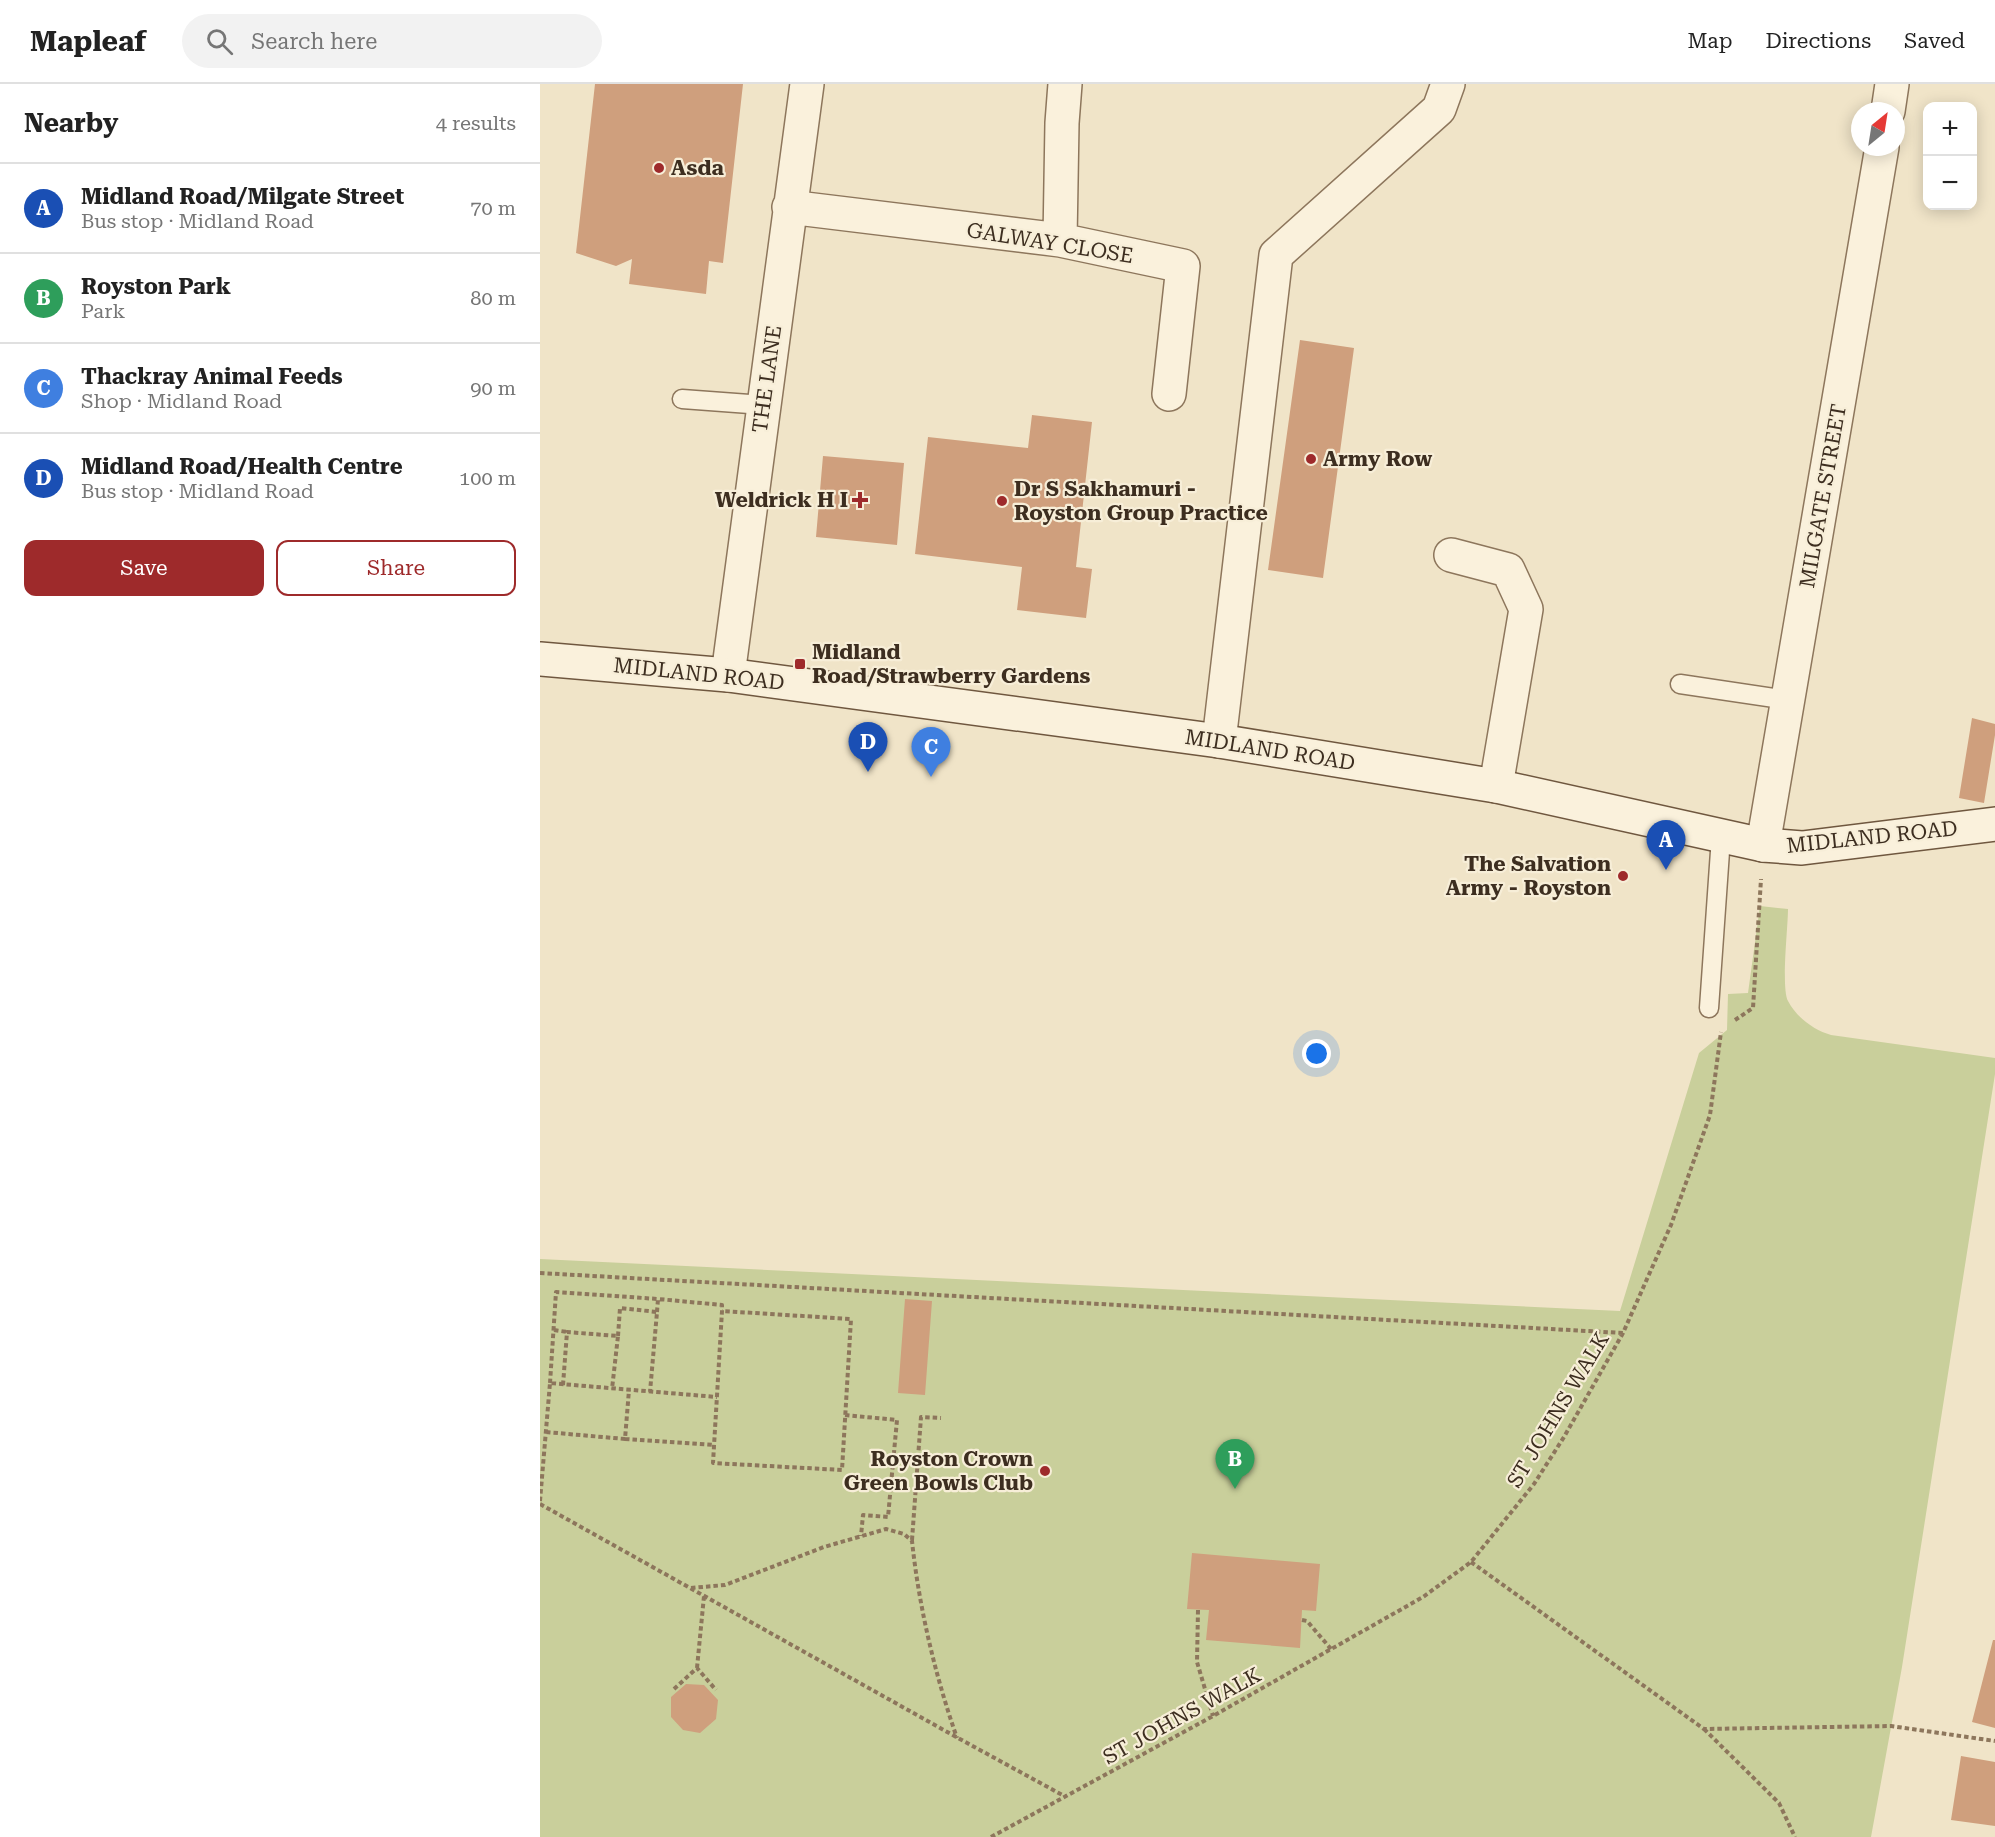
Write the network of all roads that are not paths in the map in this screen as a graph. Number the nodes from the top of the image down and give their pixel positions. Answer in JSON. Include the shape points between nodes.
{"nodes":[{"id":1,"x":807,"y":84,"type":"edge"},
{"id":2,"x":1065,"y":84,"type":"edge"},
{"id":3,"x":1448,"y":84,"type":"edge"},
{"id":4,"x":1892,"y":84,"type":"edge"},
{"id":5,"x":1889,"y":102,"type":"edge"},
{"id":6,"x":1880,"y":156,"type":"edge"},
{"id":7,"x":789,"y":207,"type":"junction"},
{"id":8,"x":1060,"y":240,"type":"junction"},
{"id":9,"x":1168,"y":394,"type":"dead end"},
{"id":10,"x":682,"y":399,"type":"dead end"},
{"id":11,"x":763,"y":405,"type":"junction"},
{"id":12,"x":1451,"y":555,"type":"dead end"},
{"id":13,"x":540,"y":659,"type":"edge"},
{"id":14,"x":728,"y":675,"type":"junction"},
{"id":15,"x":1680,"y":684,"type":"dead end"},
{"id":16,"x":1788,"y":700,"type":"junction"},
{"id":17,"x":1219,"y":741,"type":"junction"},
{"id":18,"x":1496,"y":786,"type":"junction"},
{"id":19,"x":1995,"y":824,"type":"edge"},
{"id":20,"x":1721,"y":837,"type":"junction"},
{"id":21,"x":1763,"y":845,"type":"junction"},
{"id":22,"x":1709,"y":1008,"type":"dead end"}],
"edges":[{"from":1,"to":7,"type":"street","name":"THE LANE"},
{"from":2,"to":8,"type":"street"},
{"from":3,"to":17,"type":"street","via":[[1439,109],[1276,255]]},
{"from":4,"to":5,"type":"street"},
{"from":6,"to":16,"type":"street","name":"MILGATE STREET"},
{"from":7,"to":8,"type":"street","name":"GALWAY CLOSE"},
{"from":7,"to":11,"type":"street","name":"THE LANE"},
{"from":8,"to":9,"type":"street","name":"GALWAY CLOSE","via":[[1183,266]]},
{"from":10,"to":11,"type":"lane"},
{"from":11,"to":14,"type":"street","name":"THE LANE"},
{"from":12,"to":18,"type":"street","via":[[1508,570],[1526,609]]},
{"from":13,"to":14,"type":"street","name":"MIDLAND ROAD"},
{"from":14,"to":17,"type":"street","name":"MIDLAND ROAD"},
{"from":15,"to":16,"type":"lane"},
{"from":16,"to":21,"type":"street","name":"MILGATE STREET"},
{"from":17,"to":18,"type":"street","name":"MIDLAND ROAD"},
{"from":18,"to":20,"type":"street","name":"MIDLAND ROAD"},
{"from":19,"to":21,"type":"street","name":"MIDLAND ROAD","via":[[1802,848]]},
{"from":20,"to":21,"type":"street","name":"MIDLAND ROAD"},
{"from":20,"to":22,"type":"lane"}]}
